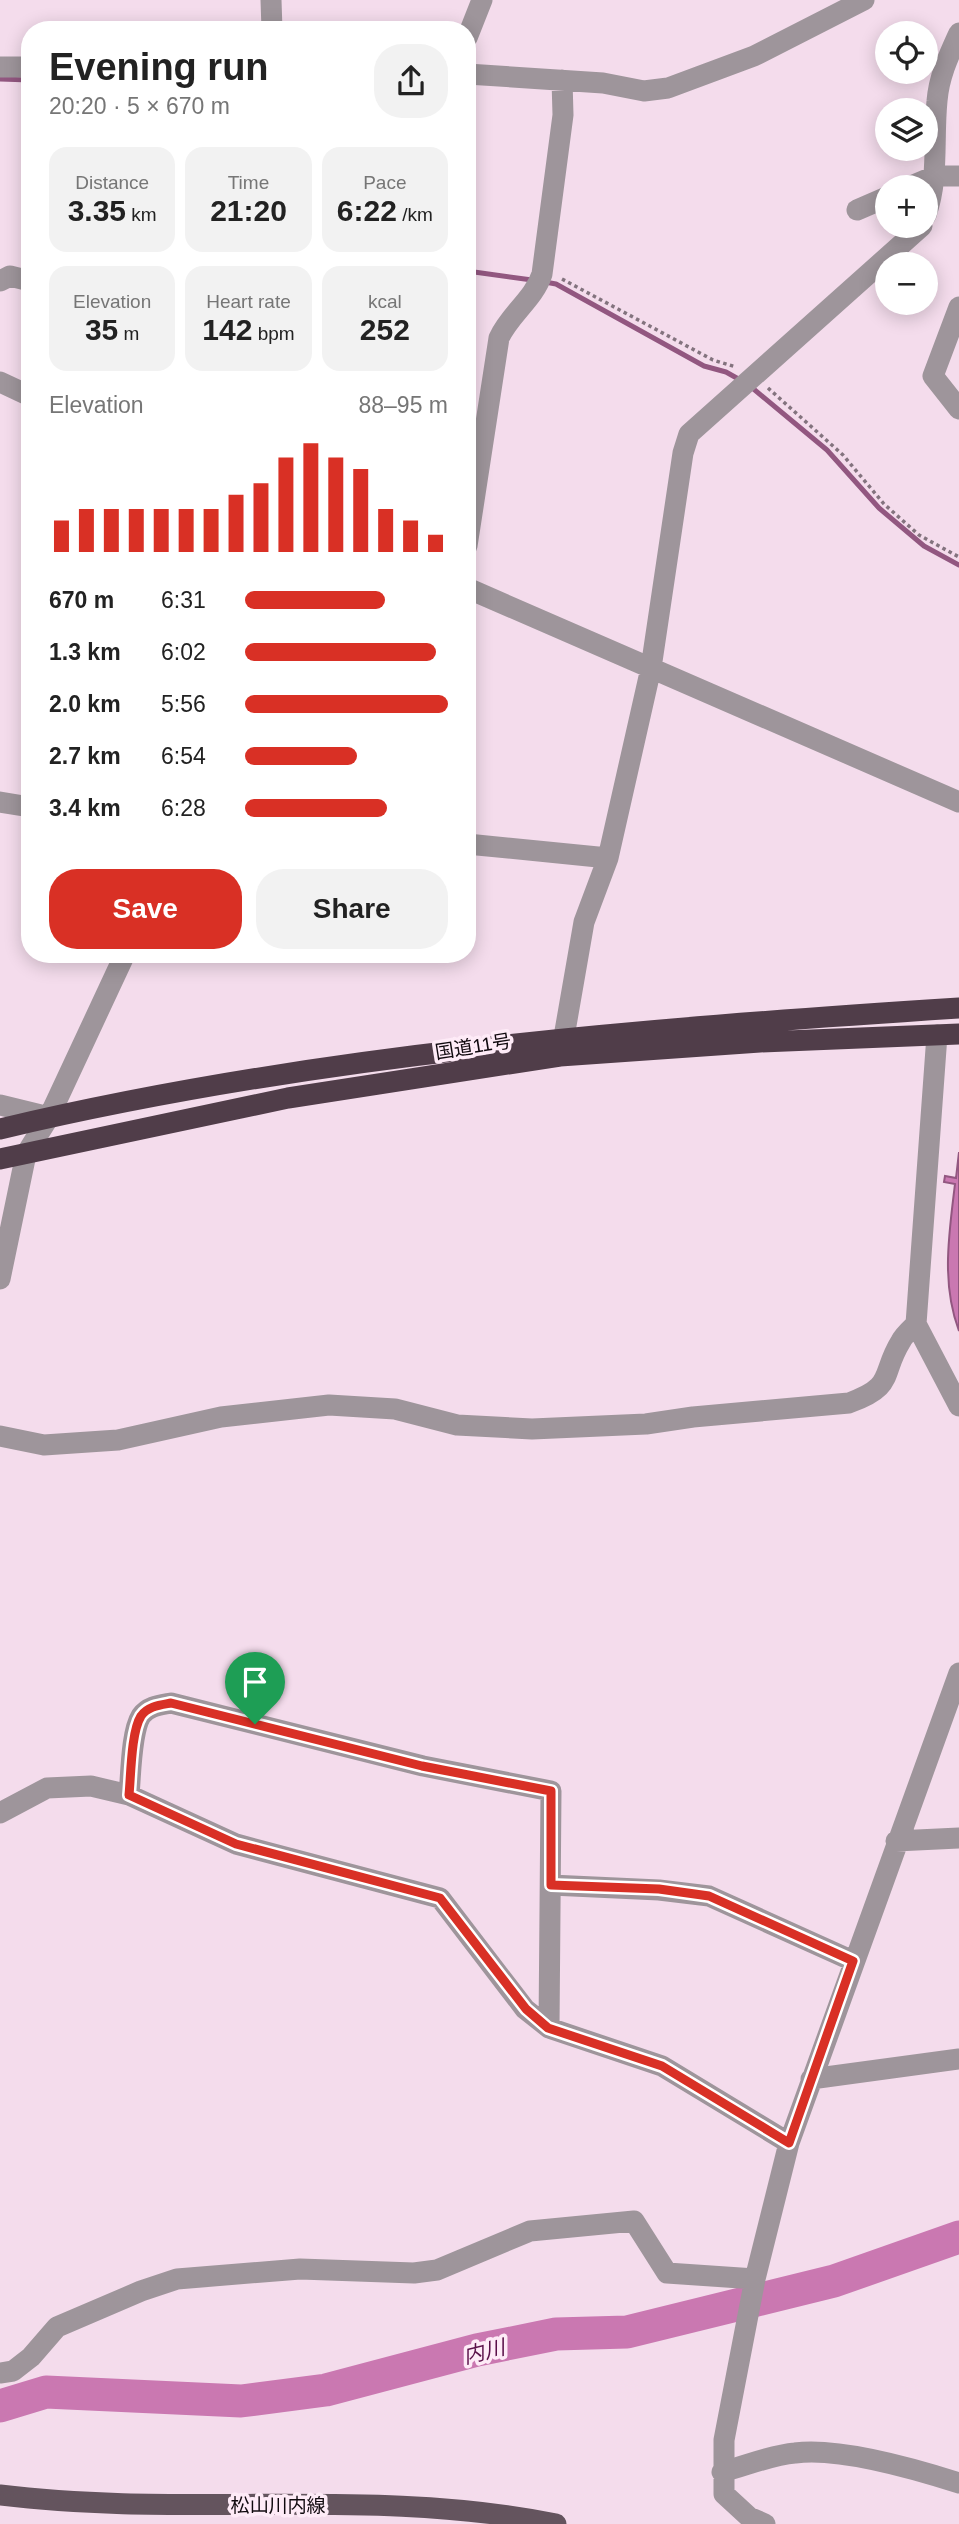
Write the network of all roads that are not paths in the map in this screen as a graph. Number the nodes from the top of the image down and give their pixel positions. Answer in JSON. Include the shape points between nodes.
{"nodes":[{"id":1,"x":271,"y":0,"type":"edge"},
{"id":2,"x":482,"y":0,"type":"edge"},
{"id":3,"x":864,"y":0,"type":"edge"},
{"id":4,"x":272,"y":21,"type":"edge"},
{"id":5,"x":474,"y":21,"type":"edge"},
{"id":6,"x":959,"y":33,"type":"edge"},
{"id":7,"x":0,"y":67,"type":"edge"},
{"id":8,"x":21,"y":68,"type":"edge"},
{"id":9,"x":476,"y":75,"type":"edge"},
{"id":10,"x":562,"y":80,"type":"junction"},
{"id":11,"x":935,"y":175,"type":"edge"},
{"id":12,"x":938,"y":176,"type":"edge"},
{"id":13,"x":959,"y":176,"type":"edge"},
{"id":14,"x":875,"y":202,"type":"edge"},
{"id":15,"x":857,"y":210,"type":"dead end"},
{"id":16,"x":908,"y":238,"type":"edge"},
{"id":17,"x":21,"y":279,"type":"edge"},
{"id":18,"x":0,"y":281,"type":"edge"},
{"id":19,"x":959,"y":307,"type":"edge"},
{"id":20,"x":0,"y":383,"type":"edge"},
{"id":21,"x":21,"y":392,"type":"edge"},
{"id":22,"x":959,"y":409,"type":"edge"},
{"id":23,"x":476,"y":488,"type":"edge"},
{"id":24,"x":476,"y":592,"type":"edge"},
{"id":25,"x":651,"y":668,"type":"junction"},
{"id":26,"x":0,"y":802,"type":"edge"},
{"id":27,"x":959,"y":802,"type":"edge"},
{"id":28,"x":21,"y":806,"type":"edge"},
{"id":29,"x":476,"y":845,"type":"edge"},
{"id":30,"x":608,"y":858,"type":"junction"},
{"id":31,"x":121,"y":963,"type":"edge"},
{"id":32,"x":959,"y":1008,"type":"edge"},
{"id":33,"x":959,"y":1034,"type":"edge"},
{"id":34,"x":937,"y":1035,"type":"junction"},
{"id":35,"x":563,"y":1047,"type":"junction"},
{"id":36,"x":0,"y":1105,"type":"edge"},
{"id":37,"x":49,"y":1117,"type":"junction"},
{"id":38,"x":0,"y":1129,"type":"edge"},
{"id":39,"x":26,"y":1154,"type":"junction"},
{"id":40,"x":0,"y":1159,"type":"edge"},
{"id":41,"x":0,"y":1279,"type":"edge"},
{"id":42,"x":916,"y":1324,"type":"junction"},
{"id":43,"x":959,"y":1406,"type":"edge"},
{"id":44,"x":0,"y":1436,"type":"edge"},
{"id":45,"x":959,"y":1673,"type":"edge"},
{"id":46,"x":129,"y":1795,"type":"junction"},
{"id":47,"x":0,"y":1813,"type":"edge"},
{"id":48,"x":959,"y":1838,"type":"edge"},
{"id":49,"x":896,"y":1841,"type":"junction"},
{"id":50,"x":551,"y":1885,"type":"junction"},
{"id":51,"x":853,"y":1961,"type":"junction"},
{"id":52,"x":548,"y":2028,"type":"junction"},
{"id":53,"x":959,"y":2059,"type":"edge"},
{"id":54,"x":811,"y":2079,"type":"junction"},
{"id":55,"x":789,"y":2143,"type":"junction"},
{"id":56,"x":755,"y":2283,"type":"junction"},
{"id":57,"x":0,"y":2373,"type":"edge"},
{"id":58,"x":722,"y":2472,"type":"junction"},
{"id":59,"x":959,"y":2483,"type":"edge"},
{"id":60,"x":0,"y":2495,"type":"edge"},
{"id":61,"x":556,"y":2524,"type":"edge"},
{"id":62,"x":765,"y":2524,"type":"edge"}],
"edges":[{"from":1,"to":4,"type":"street"},
{"from":2,"to":5,"type":"street"},
{"from":3,"to":10,"type":"street","via":[[754,56],[668,88],[644,92]]},
{"from":6,"to":11,"type":"street","via":[[944,66],[937,99]]},
{"from":7,"to":8,"type":"street"},
{"from":9,"to":10,"type":"street"},
{"from":10,"to":23,"type":"street","via":[[563,115],[540,279],[499,338]]},
{"from":12,"to":13,"type":"street"},
{"from":14,"to":15,"type":"street"},
{"from":16,"to":25,"type":"street","via":[[689,434]]},
{"from":17,"to":18,"type":"street","via":[[10,276]]},
{"from":19,"to":22,"type":"street","via":[[933,376]]},
{"from":20,"to":21,"type":"street"},
{"from":24,"to":25,"type":"street"},
{"from":25,"to":27,"type":"street"},
{"from":25,"to":30,"type":"street"},
{"from":26,"to":28,"type":"street"},
{"from":29,"to":30,"type":"street"},
{"from":30,"to":35,"type":"street","via":[[584,922]]},
{"from":31,"to":37,"type":"street"},
{"from":32,"to":35,"type":"highway","name":"国道11号"},
{"from":33,"to":34,"type":"highway","name":"国道11号"},
{"from":34,"to":35,"type":"highway","name":"国道11号"},
{"from":34,"to":42,"type":"street"},
{"from":35,"to":37,"type":"highway","name":"国道11号","via":[[309,1069]]},
{"from":35,"to":39,"type":"highway","name":"国道11号","via":[[288,1098]]},
{"from":36,"to":37,"type":"street"},
{"from":37,"to":38,"type":"highway","name":"国道11号"},
{"from":37,"to":39,"type":"street"},
{"from":39,"to":40,"type":"highway","name":"国道11号"},
{"from":39,"to":41,"type":"street"},
{"from":42,"to":43,"type":"street"},
{"from":42,"to":44,"type":"street","via":[[901,1341],[890,1371],[873,1394],[849,1402],[646,1424],[532,1429],[457,1425],[395,1409],[329,1405],[221,1417],[118,1440],[44,1445]]},
{"from":45,"to":49,"type":"street"},
{"from":46,"to":47,"type":"street","via":[[91,1786],[47,1788]]},
{"from":46,"to":50,"type":"street","via":[[141,1716],[154,1706],[171,1703],[422,1766],[551,1791]]},
{"from":46,"to":52,"type":"street","via":[[236,1844],[440,1898],[526,2009]]},
{"from":48,"to":49,"type":"street"},
{"from":49,"to":51,"type":"street"},
{"from":50,"to":51,"type":"street","via":[[659,1889],[709,1896]]},
{"from":50,"to":52,"type":"street"},
{"from":51,"to":54,"type":"street"},
{"from":52,"to":55,"type":"street","via":[[662,2066]]},
{"from":53,"to":54,"type":"street"},
{"from":54,"to":55,"type":"street"},
{"from":55,"to":56,"type":"street"},
{"from":56,"to":57,"type":"street","via":[[667,2273],[634,2221],[542,2229],[499,2242],[438,2270],[300,2269],[177,2279],[57,2327],[31,2357],[13,2371]]},
{"from":56,"to":58,"type":"street","via":[[724,2440]]},
{"from":58,"to":59,"type":"street","via":[[794,2453],[822,2453],[914,2469]]},
{"from":58,"to":62,"type":"street","via":[[724,2494],[748,2517]]},
{"from":60,"to":61,"type":"main road","name":"松山川内線","via":[[68,2504],[422,2506]]}]}
